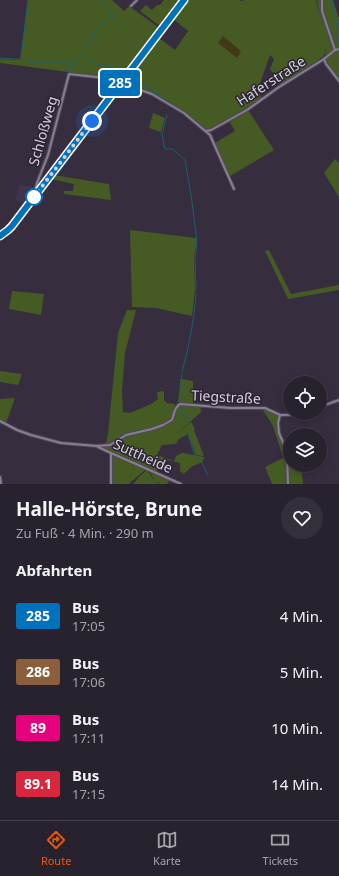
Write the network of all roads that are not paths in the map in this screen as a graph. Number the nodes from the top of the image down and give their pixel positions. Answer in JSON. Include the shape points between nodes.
{"nodes":[{"id":1,"x":137,"y":0,"type":"edge"},
{"id":2,"x":184,"y":0,"type":"edge"},
{"id":3,"x":322,"y":0,"type":"edge"},
{"id":4,"x":131,"y":6,"type":"dead end"},
{"id":5,"x":339,"y":49,"type":"edge"},
{"id":6,"x":335,"y":50,"type":"junction"},
{"id":7,"x":324,"y":59,"type":"junction"},
{"id":8,"x":339,"y":81,"type":"edge"},
{"id":9,"x":121,"y":83,"type":"junction"},
{"id":10,"x":214,"y":128,"type":"junction"},
{"id":11,"x":206,"y":131,"type":"junction"},
{"id":12,"x":210,"y":136,"type":"junction"},
{"id":13,"x":234,"y":190,"type":"dead end"},
{"id":14,"x":38,"y":192,"type":"junction"},
{"id":15,"x":0,"y":236,"type":"edge"},
{"id":16,"x":339,"y":400,"type":"edge"},
{"id":17,"x":327,"y":404,"type":"edge"},
{"id":18,"x":280,"y":415,"type":"joint"},
{"id":19,"x":0,"y":421,"type":"edge"},
{"id":20,"x":97,"y":446,"type":"junction"},
{"id":21,"x":111,"y":453,"type":"junction"},
{"id":22,"x":0,"y":477,"type":"edge"},
{"id":23,"x":1,"y":484,"type":"edge"},
{"id":24,"x":111,"y":484,"type":"edge"},
{"id":25,"x":181,"y":484,"type":"edge"},
{"id":26,"x":288,"y":484,"type":"edge"}],
"edges":[{"from":1,"to":4,"type":"street"},
{"from":2,"to":9,"type":"main road"},
{"from":3,"to":6,"type":"street","via":[[322,11]]},
{"from":5,"to":6,"type":"street","name":"Haferstraße"},
{"from":6,"to":7,"type":"street","name":"Haferstraße"},
{"from":7,"to":8,"type":"street"},
{"from":7,"to":10,"type":"street","name":"Haferstraße","via":[[247,110]]},
{"from":9,"to":11,"type":"street","via":[[152,94],[170,104]]},
{"from":9,"to":14,"type":"main road"},
{"from":9,"to":14,"type":"street","name":"Schloßweg","via":[[106,78],[69,74],[48,154],[37,184]]},
{"from":10,"to":11,"type":"street","name":"Haferstraße"},
{"from":10,"to":12,"type":"street"},
{"from":11,"to":12,"type":"street"},
{"from":12,"to":13,"type":"street"},
{"from":14,"to":15,"type":"main road","via":[[12,226]]},
{"from":16,"to":17,"type":"street"},
{"from":18,"to":20,"type":"street","name":"Tiegstraße","via":[[265,408],[180,404],[175,408],[172,420],[163,425],[124,435],[110,445]]},
{"from":18,"to":26,"type":"street","via":[[279,433],[287,452]]},
{"from":19,"to":20,"type":"street","name":"Tiegstraße","via":[[17,430],[61,443]]},
{"from":20,"to":21,"type":"street","name":"Suttheide"},
{"from":21,"to":24,"type":"street"},
{"from":21,"to":25,"type":"street","name":"Suttheide"},
{"from":22,"to":23,"type":"street"}]}
